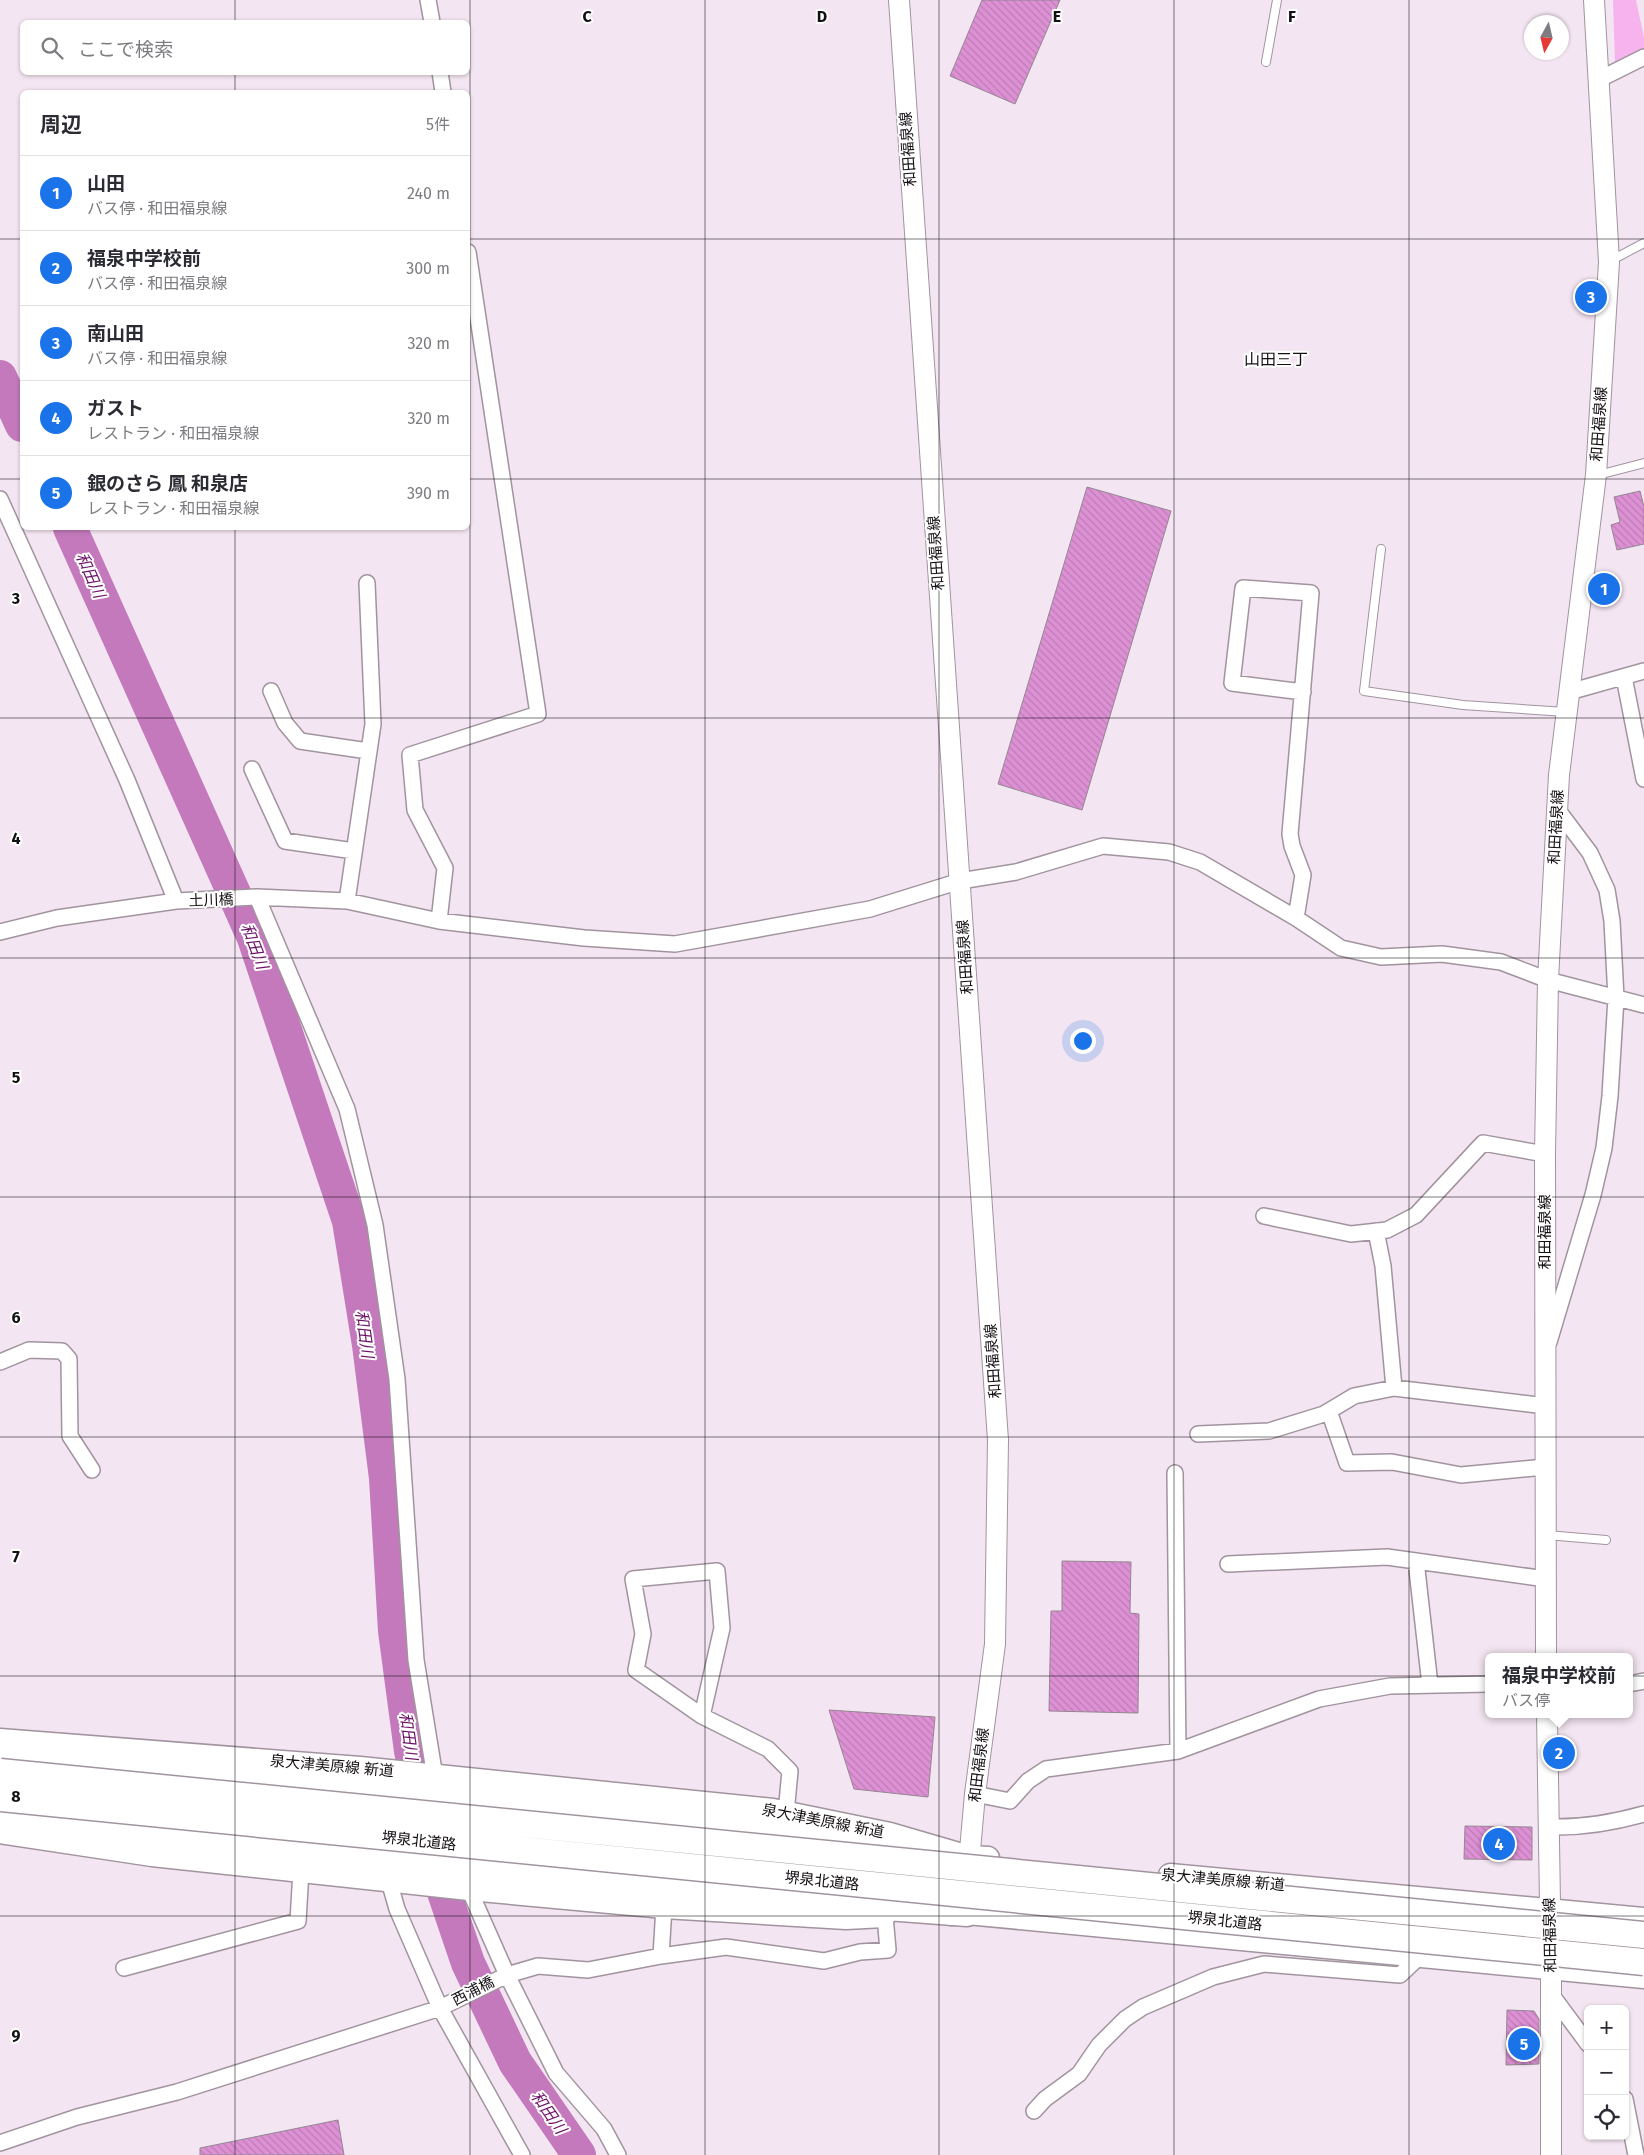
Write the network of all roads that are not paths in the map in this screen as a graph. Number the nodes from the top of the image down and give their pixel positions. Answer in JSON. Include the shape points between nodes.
{"nodes":[{"id":1,"x":428,"y":0,"type":"edge"},
{"id":2,"x":898,"y":0,"type":"edge"},
{"id":3,"x":1277,"y":0,"type":"edge"},
{"id":4,"x":1594,"y":0,"type":"edge"},
{"id":5,"x":432,"y":20,"type":"edge"},
{"id":6,"x":1644,"y":57,"type":"edge"},
{"id":7,"x":1266,"y":62,"type":"dead end"},
{"id":8,"x":440,"y":75,"type":"edge"},
{"id":9,"x":1598,"y":80,"type":"junction"},
{"id":10,"x":443,"y":90,"type":"edge"},
{"id":11,"x":1644,"y":244,"type":"edge"},
{"id":12,"x":1609,"y":262,"type":"junction"},
{"id":13,"x":470,"y":265,"type":"edge"},
{"id":14,"x":1644,"y":463,"type":"edge"},
{"id":15,"x":1596,"y":475,"type":"junction"},
{"id":16,"x":0,"y":499,"type":"edge"},
{"id":17,"x":1381,"y":549,"type":"dead end"},
{"id":18,"x":367,"y":583,"type":"dead end"},
{"id":19,"x":1644,"y":671,"type":"edge"},
{"id":20,"x":1624,"y":677,"type":"junction"},
{"id":21,"x":271,"y":690,"type":"dead end"},
{"id":22,"x":1303,"y":692,"type":"junction"},
{"id":23,"x":1569,"y":692,"type":"junction"},
{"id":24,"x":1566,"y":712,"type":"junction"},
{"id":25,"x":368,"y":752,"type":"junction"},
{"id":26,"x":1642,"y":761,"type":"edge"},
{"id":27,"x":252,"y":769,"type":"dead end"},
{"id":28,"x":1644,"y":779,"type":"edge"},
{"id":29,"x":1557,"y":809,"type":"junction"},
{"id":30,"x":354,"y":851,"type":"junction"},
{"id":31,"x":960,"y":881,"type":"junction"},
{"id":32,"x":251,"y":897,"type":"junction"},
{"id":33,"x":347,"y":900,"type":"junction"},
{"id":34,"x":176,"y":901,"type":"junction"},
{"id":35,"x":1296,"y":918,"type":"junction"},
{"id":36,"x":439,"y":921,"type":"junction"},
{"id":37,"x":0,"y":932,"type":"edge"},
{"id":38,"x":1548,"y":980,"type":"junction"},
{"id":39,"x":1616,"y":998,"type":"junction"},
{"id":40,"x":1644,"y":1005,"type":"edge"},
{"id":41,"x":1545,"y":1154,"type":"junction"},
{"id":42,"x":1264,"y":1216,"type":"dead end"},
{"id":43,"x":1376,"y":1231,"type":"junction"},
{"id":44,"x":1546,"y":1354,"type":"junction"},
{"id":45,"x":0,"y":1362,"type":"edge"},
{"id":46,"x":1394,"y":1388,"type":"junction"},
{"id":47,"x":1546,"y":1406,"type":"junction"},
{"id":48,"x":1329,"y":1411,"type":"junction"},
{"id":49,"x":1198,"y":1434,"type":"dead end"},
{"id":50,"x":1545,"y":1467,"type":"junction"},
{"id":51,"x":92,"y":1470,"type":"dead end"},
{"id":52,"x":1175,"y":1473,"type":"dead end"},
{"id":53,"x":1546,"y":1535,"type":"junction"},
{"id":54,"x":1606,"y":1540,"type":"dead end"},
{"id":55,"x":1416,"y":1561,"type":"junction"},
{"id":56,"x":1228,"y":1564,"type":"dead end"},
{"id":57,"x":1546,"y":1579,"type":"junction"},
{"id":58,"x":1546,"y":1653,"type":"edge"},
{"id":59,"x":1485,"y":1684,"type":"edge"},
{"id":60,"x":1430,"y":1685,"type":"junction"},
{"id":61,"x":702,"y":1716,"type":"junction"},
{"id":62,"x":1547,"y":1718,"type":"edge"},
{"id":63,"x":0,"y":1740,"type":"edge"},
{"id":64,"x":1178,"y":1751,"type":"junction"},
{"id":65,"x":0,"y":1761,"type":"edge"},
{"id":66,"x":0,"y":1772,"type":"edge"},
{"id":67,"x":431,"y":1776,"type":"junction"},
{"id":68,"x":975,"y":1794,"type":"junction"},
{"id":69,"x":0,"y":1798,"type":"edge"},
{"id":70,"x":1644,"y":1814,"type":"edge"},
{"id":71,"x":0,"y":1817,"type":"edge"},
{"id":72,"x":780,"y":1820,"type":"junction"},
{"id":73,"x":1549,"y":1827,"type":"junction"},
{"id":74,"x":0,"y":1832,"type":"edge"},
{"id":75,"x":969,"y":1857,"type":"junction"},
{"id":76,"x":301,"y":1871,"type":"junction"},
{"id":77,"x":392,"y":1881,"type":"junction"},
{"id":78,"x":469,"y":1889,"type":"junction"},
{"id":79,"x":664,"y":1907,"type":"junction"},
{"id":80,"x":1549,"y":1910,"type":"junction"},
{"id":81,"x":967,"y":1913,"type":"junction"},
{"id":82,"x":885,"y":1916,"type":"junction"},
{"id":83,"x":1644,"y":1919,"type":"edge"},
{"id":84,"x":1644,"y":1935,"type":"edge"},
{"id":85,"x":1421,"y":1955,"type":"junction"},
{"id":86,"x":661,"y":1956,"type":"junction"},
{"id":87,"x":1644,"y":1962,"type":"edge"},
{"id":88,"x":124,"y":1968,"type":"dead end"},
{"id":89,"x":1551,"y":1968,"type":"junction"},
{"id":90,"x":507,"y":1974,"type":"junction"},
{"id":91,"x":1644,"y":1977,"type":"edge"},
{"id":92,"x":1551,"y":1994,"type":"junction"},
{"id":93,"x":440,"y":2008,"type":"junction"},
{"id":94,"x":1584,"y":2039,"type":"edge"},
{"id":95,"x":1034,"y":2112,"type":"dead end"},
{"id":96,"x":1629,"y":2119,"type":"edge"},
{"id":97,"x":0,"y":2143,"type":"edge"},
{"id":98,"x":522,"y":2155,"type":"edge"},
{"id":99,"x":618,"y":2155,"type":"edge"},
{"id":100,"x":1551,"y":2155,"type":"edge"},
{"id":101,"x":1636,"y":2155,"type":"edge"}],
"edges":[{"from":1,"to":5,"type":"street"},
{"from":2,"to":31,"type":"main road","name":"和田福泉線"},
{"from":3,"to":7,"type":"lane"},
{"from":4,"to":9,"type":"main road","name":"和田福泉線"},
{"from":6,"to":9,"type":"street"},
{"from":8,"to":10,"type":"street"},
{"from":9,"to":12,"type":"main road","name":"和田福泉線"},
{"from":11,"to":12,"type":"lane"},
{"from":12,"to":15,"type":"main road","name":"和田福泉線"},
{"from":13,"to":36,"type":"street","via":[[538,714],[410,755],[415,810],[445,868]]},
{"from":14,"to":15,"type":"lane"},
{"from":15,"to":23,"type":"main road","name":"和田福泉線"},
{"from":16,"to":34,"type":"street","via":[[127,780]]},
{"from":17,"to":24,"type":"lane","via":[[1364,690],[1464,705]]},
{"from":18,"to":25,"type":"street","via":[[373,724]]},
{"from":19,"to":20,"type":"street"},
{"from":20,"to":23,"type":"street"},
{"from":20,"to":26,"type":"street"},
{"from":21,"to":25,"type":"street","via":[[285,723],[300,741]]},
{"from":22,"to":22,"type":"street","via":[[1232,683],[1243,588],[1311,593]]},
{"from":22,"to":35,"type":"street","via":[[1290,834],[1303,875]]},
{"from":23,"to":24,"type":"main road","name":"和田福泉線"},
{"from":24,"to":29,"type":"main road","name":"和田福泉線"},
{"from":25,"to":30,"type":"street"},
{"from":26,"to":28,"type":"street"},
{"from":27,"to":30,"type":"street","via":[[285,842]]},
{"from":29,"to":38,"type":"main road","name":"和田福泉線"},
{"from":29,"to":39,"type":"street","via":[[1590,853],[1606,890],[1612,921]]},
{"from":30,"to":33,"type":"street"},
{"from":31,"to":35,"type":"street","name":"土川橋","via":[[1016,872],[1103,846],[1169,852],[1200,862]]},
{"from":31,"to":36,"type":"street","name":"土川橋","via":[[870,909],[675,944],[584,938]]},
{"from":31,"to":68,"type":"main road","name":"和田福泉線","via":[[998,1440],[995,1644]]},
{"from":32,"to":33,"type":"street","name":"土川橋"},
{"from":32,"to":34,"type":"street","name":"土川橋"},
{"from":32,"to":67,"type":"street","via":[[347,1110],[375,1225],[397,1379],[416,1660]]},
{"from":33,"to":36,"type":"street","name":"土川橋"},
{"from":34,"to":37,"type":"street","name":"土川橋","via":[[57,918]]},
{"from":35,"to":38,"type":"street","name":"土川橋","via":[[1341,948],[1381,957],[1442,954],[1501,962]]},
{"from":38,"to":39,"type":"street","name":"土川橋"},
{"from":38,"to":41,"type":"main road","name":"和田福泉線"},
{"from":39,"to":40,"type":"street","name":"土川橋"},
{"from":39,"to":44,"type":"street","via":[[1604,1148]]},
{"from":41,"to":43,"type":"street","via":[[1483,1142],[1416,1215],[1387,1230]]},
{"from":41,"to":44,"type":"main road","name":"和田福泉線"},
{"from":42,"to":43,"type":"street","via":[[1351,1234]]},
{"from":43,"to":46,"type":"street","via":[[1383,1266]]},
{"from":44,"to":47,"type":"main road","name":"和田福泉線"},
{"from":45,"to":51,"type":"street","via":[[29,1350],[62,1351],[68,1359],[70,1436]]},
{"from":46,"to":47,"type":"street"},
{"from":46,"to":48,"type":"street","via":[[1354,1396]]},
{"from":47,"to":50,"type":"main road","name":"和田福泉線"},
{"from":48,"to":49,"type":"street","via":[[1269,1431]]},
{"from":48,"to":50,"type":"street","via":[[1347,1463],[1392,1462],[1461,1475]]},
{"from":50,"to":53,"type":"main road","name":"和田福泉線"},
{"from":52,"to":64,"type":"street"},
{"from":53,"to":54,"type":"lane"},
{"from":53,"to":57,"type":"main road","name":"和田福泉線"},
{"from":55,"to":56,"type":"street","via":[[1387,1557]]},
{"from":55,"to":57,"type":"street"},
{"from":55,"to":60,"type":"street"},
{"from":57,"to":58,"type":"main road","name":"和田福泉線"},
{"from":59,"to":60,"type":"street"},
{"from":60,"to":64,"type":"street","via":[[1390,1686],[1319,1699]]},
{"from":61,"to":61,"type":"street","via":[[636,1670],[642,1634],[633,1579],[717,1571],[722,1628]]},
{"from":61,"to":72,"type":"street","via":[[768,1749],[790,1771]]},
{"from":62,"to":73,"type":"main road","name":"和田福泉線"},
{"from":63,"to":67,"type":"main road","name":"泉大津美原線 新道"},
{"from":64,"to":68,"type":"street","via":[[1046,1769],[1028,1781],[1010,1801]]},
{"from":65,"to":72,"type":"highway"},
{"from":66,"to":84,"type":"highway","name":"堺泉北道路","bridge":true},
{"from":67,"to":72,"type":"main road","name":"泉大津美原線 新道"},
{"from":68,"to":75,"type":"main road","name":"和田福泉線"},
{"from":69,"to":87,"type":"highway","name":"堺泉北道路","bridge":true},
{"from":70,"to":73,"type":"street","via":[[1577,1828]]},
{"from":71,"to":81,"type":"highway","via":[[767,1898]]},
{"from":72,"to":75,"type":"highway","via":[[889,1850]]},
{"from":73,"to":80,"type":"main road","name":"和田福泉線"},
{"from":74,"to":76,"type":"main road","via":[[152,1855]]},
{"from":75,"to":80,"type":"main road","name":"泉大津美原線 新道"},
{"from":75,"to":81,"type":"main road","name":"和田福泉線"},
{"from":76,"to":77,"type":"main road"},
{"from":76,"to":88,"type":"street","via":[[298,1921]]},
{"from":77,"to":78,"type":"main road"},
{"from":77,"to":93,"type":"street","via":[[397,1909]]},
{"from":78,"to":79,"type":"main road"},
{"from":78,"to":90,"type":"street"},
{"from":79,"to":82,"type":"main road","via":[[846,1918]]},
{"from":79,"to":86,"type":"street"},
{"from":80,"to":83,"type":"main road","name":"泉大津美原線 新道"},
{"from":80,"to":89,"type":"main road","name":"和田福泉線"},
{"from":81,"to":82,"type":"main road"},
{"from":81,"to":85,"type":"main road"},
{"from":82,"to":86,"type":"street","name":"西浦橋","via":[[888,1950],[860,1952],[824,1961],[726,1947]]},
{"from":85,"to":89,"type":"main road"},
{"from":85,"to":95,"type":"street","via":[[1400,1975],[1264,1964],[1213,1976],[1143,2007],[1125,2019],[1099,2045],[1079,2074],[1045,2099]]},
{"from":86,"to":90,"type":"street","name":"西浦橋","via":[[588,1970],[538,1966]]},
{"from":89,"to":91,"type":"main road"},
{"from":89,"to":92,"type":"main road","name":"和田福泉線"},
{"from":90,"to":93,"type":"street","name":"西浦橋"},
{"from":90,"to":99,"type":"street","via":[[556,2073],[604,2129]]},
{"from":92,"to":94,"type":"street"},
{"from":92,"to":100,"type":"main road","name":"和田福泉線"},
{"from":93,"to":97,"type":"street","name":"西浦橋","via":[[177,2092],[77,2117]]},
{"from":93,"to":98,"type":"street"},
{"from":96,"to":101,"type":"street"}]}
